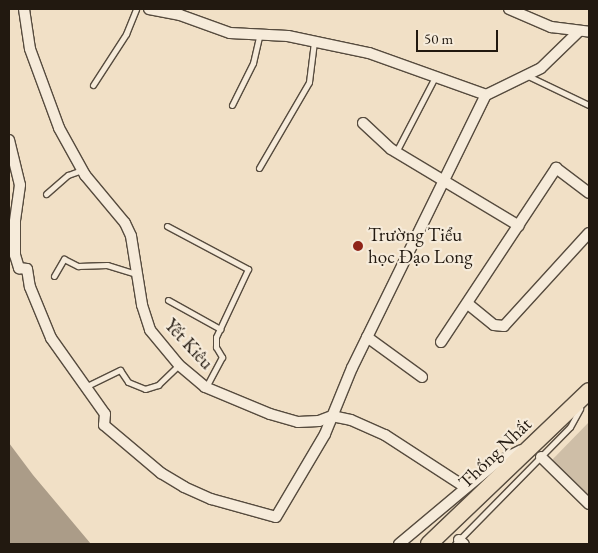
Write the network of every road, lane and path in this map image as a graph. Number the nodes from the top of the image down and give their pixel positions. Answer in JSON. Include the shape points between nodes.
{"nodes":[{"id":1,"x":24,"y":9,"type":"edge"},
{"id":2,"x":136,"y":9,"type":"edge"},
{"id":3,"x":150,"y":9,"type":"edge"},
{"id":4,"x":509,"y":9,"type":"edge"},
{"id":5,"x":183,"y":12,"type":"edge"},
{"id":6,"x":522,"y":12,"type":"edge"},
{"id":7,"x":584,"y":32,"type":"edge"},
{"id":8,"x":259,"y":36,"type":"junction"},
{"id":9,"x":314,"y":42,"type":"junction"},
{"id":10,"x":526,"y":75,"type":"junction"},
{"id":11,"x":435,"y":77,"type":"junction"},
{"id":12,"x":93,"y":85,"type":"dead end"},
{"id":13,"x":486,"y":95,"type":"junction"},
{"id":14,"x":232,"y":105,"type":"dead end"},
{"id":15,"x":589,"y":105,"type":"edge"},
{"id":16,"x":363,"y":124,"type":"dead end"},
{"id":17,"x":9,"y":140,"type":"edge"},
{"id":18,"x":396,"y":152,"type":"junction"},
{"id":19,"x":259,"y":168,"type":"dead end"},
{"id":20,"x":83,"y":170,"type":"junction"},
{"id":21,"x":443,"y":183,"type":"junction"},
{"id":22,"x":589,"y":193,"type":"edge"},
{"id":23,"x":46,"y":194,"type":"dead end"},
{"id":24,"x":168,"y":226,"type":"dead end"},
{"id":25,"x":518,"y":226,"type":"junction"},
{"id":26,"x":589,"y":233,"type":"edge"},
{"id":27,"x":137,"y":274,"type":"junction"},
{"id":28,"x":54,"y":276,"type":"dead end"},
{"id":29,"x":168,"y":300,"type":"dead end"},
{"id":30,"x":468,"y":304,"type":"junction"},
{"id":31,"x":220,"y":328,"type":"junction"},
{"id":32,"x":367,"y":337,"type":"junction"},
{"id":33,"x":441,"y":342,"type":"dead end"},
{"id":34,"x":179,"y":365,"type":"junction"},
{"id":35,"x":422,"y":377,"type":"dead end"},
{"id":36,"x":87,"y":386,"type":"junction"},
{"id":37,"x":206,"y":387,"type":"junction"},
{"id":38,"x":589,"y":392,"type":"edge"},
{"id":39,"x":332,"y":416,"type":"junction"},
{"id":40,"x":530,"y":445,"type":"junction"},
{"id":41,"x":542,"y":458,"type":"junction"},
{"id":42,"x":465,"y":487,"type":"junction"},
{"id":43,"x":589,"y":504,"type":"edge"},
{"id":44,"x":459,"y":543,"type":"edge"},
{"id":45,"x":399,"y":544,"type":"edge"},
{"id":46,"x":429,"y":544,"type":"edge"}],
"edges":[{"from":1,"to":20,"type":"street","name":"Yết Kiêu","via":[[30,49],[59,128]]},
{"from":2,"to":12,"type":"lane","via":[[126,34]]},
{"from":3,"to":5,"type":"street"},
{"from":4,"to":6,"type":"street"},
{"from":5,"to":8,"type":"street","via":[[230,33]]},
{"from":6,"to":7,"type":"street","via":[[550,27]]},
{"from":7,"to":10,"type":"street","via":[[552,60]]},
{"from":8,"to":9,"type":"street","via":[[288,36]]},
{"from":8,"to":14,"type":"lane","via":[[253,63]]},
{"from":9,"to":11,"type":"street","via":[[369,53]]},
{"from":9,"to":19,"type":"lane","via":[[309,82]]},
{"from":10,"to":13,"type":"street"},
{"from":10,"to":15,"type":"lane"},
{"from":11,"to":13,"type":"street"},
{"from":11,"to":18,"type":"lane"},
{"from":13,"to":21,"type":"street"},
{"from":16,"to":18,"type":"street"},
{"from":17,"to":36,"type":"street","via":[[20,185],[15,222],[15,255],[19,268],[27,269],[30,287],[51,338]]},
{"from":18,"to":21,"type":"street"},
{"from":20,"to":23,"type":"lane","via":[[68,175]]},
{"from":20,"to":27,"type":"street","name":"Yết Kiêu","via":[[125,223],[131,236]]},
{"from":21,"to":25,"type":"street"},
{"from":21,"to":32,"type":"street"},
{"from":22,"to":25,"type":"street","via":[[556,168]]},
{"from":24,"to":31,"type":"lane","via":[[248,269]]},
{"from":25,"to":30,"type":"street"},
{"from":26,"to":30,"type":"street","via":[[504,326],[494,325]]},
{"from":27,"to":28,"type":"lane","via":[[107,265],[78,266],[64,259]]},
{"from":27,"to":34,"type":"street","name":"Yết Kiêu","via":[[150,330]]},
{"from":29,"to":31,"type":"lane"},
{"from":30,"to":33,"type":"street"},
{"from":31,"to":37,"type":"lane","via":[[216,347],[222,357]]},
{"from":32,"to":35,"type":"street"},
{"from":32,"to":39,"type":"street"},
{"from":34,"to":36,"type":"lane","via":[[158,385],[145,389],[128,382],[120,370]]},
{"from":34,"to":37,"type":"street","name":"Yết Kiêu"},
{"from":36,"to":39,"type":"street","via":[[105,414],[104,425],[161,473],[210,499],[276,517],[325,434]]},
{"from":37,"to":39,"type":"street","name":"Yết Kiêu","via":[[238,403],[298,422],[319,421]]},
{"from":38,"to":40,"type":"main road","name":"Thống Nhất"},
{"from":38,"to":41,"type":"lane","via":[[570,427]]},
{"from":39,"to":42,"type":"street","name":"Yết Kiêu","via":[[352,420],[384,435]]},
{"from":40,"to":42,"type":"street","via":[[496,463]]},
{"from":40,"to":46,"type":"main road","name":"Thống Nhất"},
{"from":41,"to":43,"type":"street"},
{"from":41,"to":44,"type":"lane"},
{"from":42,"to":45,"type":"street"}]}
